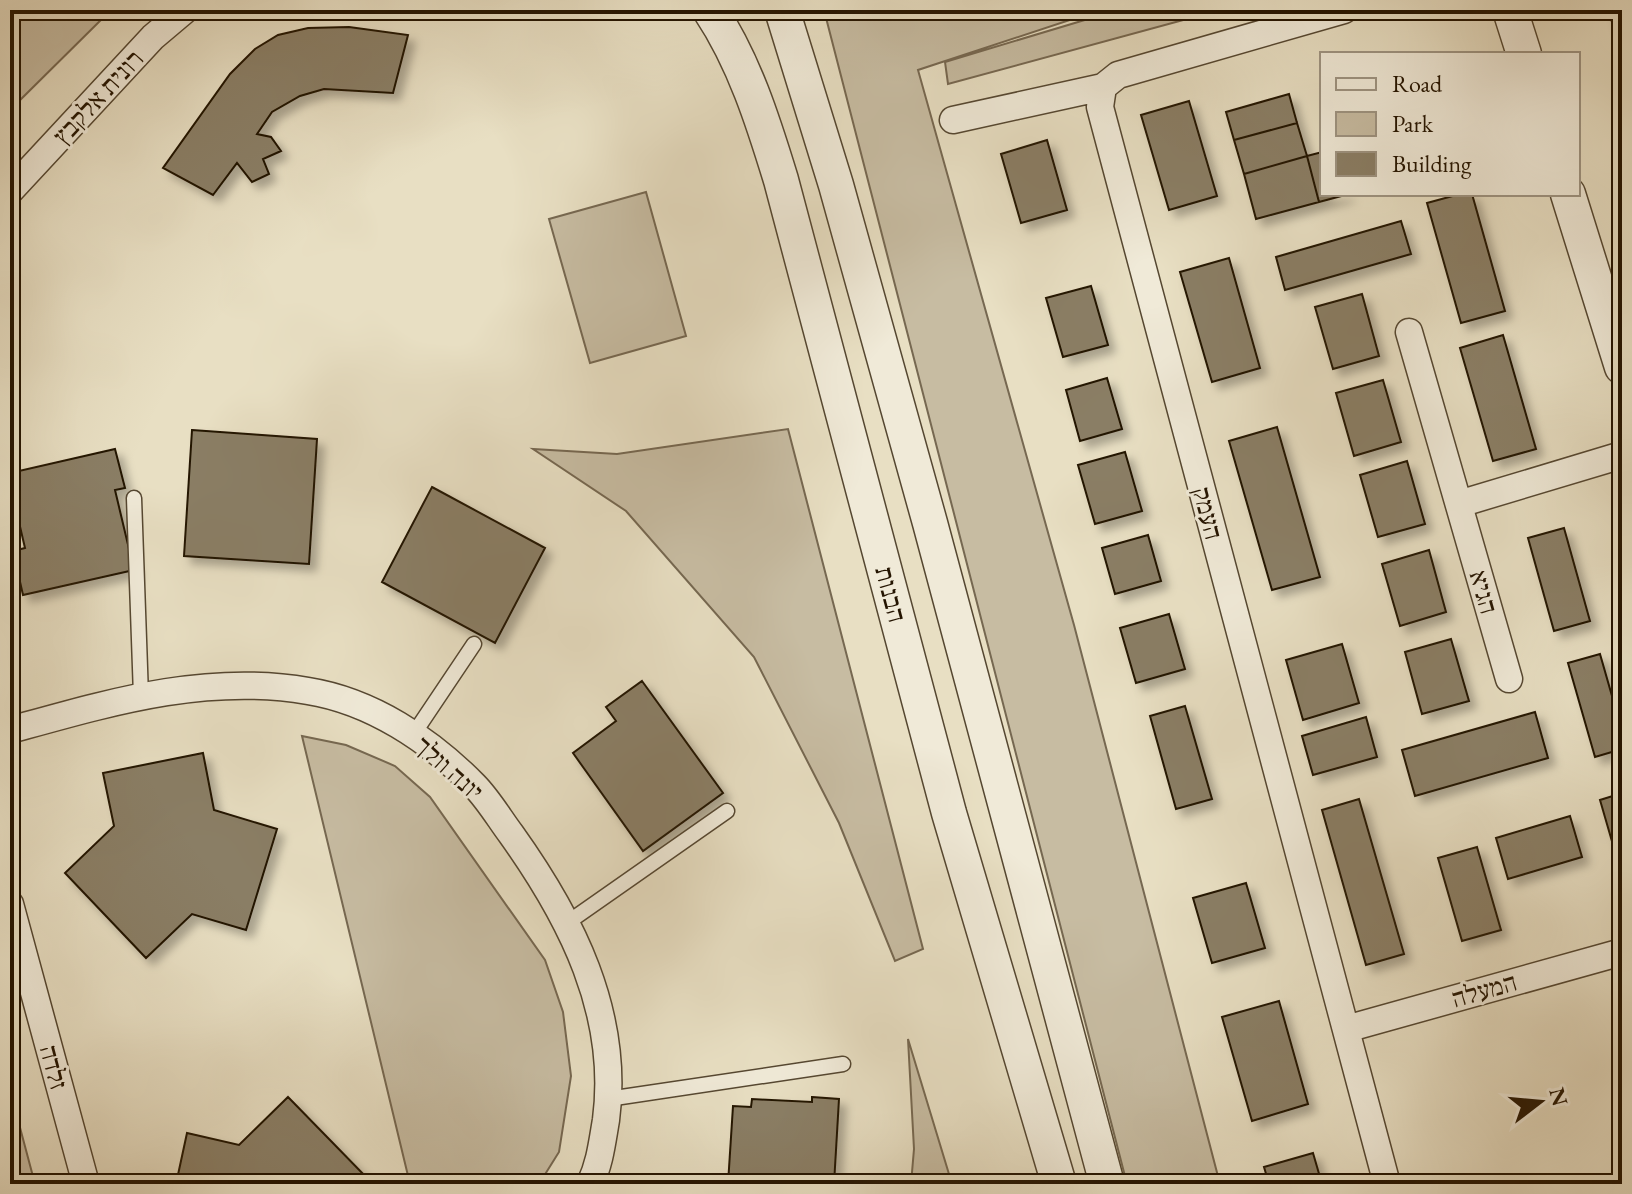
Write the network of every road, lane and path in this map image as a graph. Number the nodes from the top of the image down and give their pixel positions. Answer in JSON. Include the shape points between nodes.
{"nodes":[{"id":1,"x":167,"y":10,"type":"edge"},
{"id":2,"x":185,"y":10,"type":"edge"},
{"id":3,"x":710,"y":10,"type":"edge"},
{"id":4,"x":782,"y":10,"type":"edge"},
{"id":5,"x":1344,"y":10,"type":"edge"},
{"id":6,"x":1510,"y":10,"type":"edge"},
{"id":7,"x":153,"y":37,"type":"junction"},
{"id":8,"x":1523,"y":52,"type":"edge"},
{"id":9,"x":1103,"y":87,"type":"junction"},
{"id":10,"x":953,"y":120,"type":"dead end"},
{"id":11,"x":10,"y":191,"type":"edge"},
{"id":12,"x":1569,"y":196,"type":"edge"},
{"id":13,"x":1409,"y":332,"type":"dead end"},
{"id":14,"x":1622,"y":367,"type":"edge"},
{"id":15,"x":1622,"y":455,"type":"edge"},
{"id":16,"x":134,"y":498,"type":"dead end"},
{"id":17,"x":1459,"y":504,"type":"junction"},
{"id":18,"x":474,"y":644,"type":"dead end"},
{"id":19,"x":1509,"y":679,"type":"dead end"},
{"id":20,"x":141,"y":696,"type":"junction"},
{"id":21,"x":10,"y":730,"type":"edge"},
{"id":22,"x":413,"y":735,"type":"junction"},
{"id":23,"x":727,"y":811,"type":"dead end"},
{"id":24,"x":10,"y":904,"type":"edge"},
{"id":25,"x":567,"y":923,"type":"junction"},
{"id":26,"x":1622,"y":952,"type":"edge"},
{"id":27,"x":1346,"y":1029,"type":"junction"},
{"id":28,"x":843,"y":1064,"type":"dead end"},
{"id":29,"x":608,"y":1099,"type":"junction"},
{"id":30,"x":86,"y":1184,"type":"edge"},
{"id":31,"x":590,"y":1184,"type":"edge"},
{"id":32,"x":1059,"y":1184,"type":"edge"},
{"id":33,"x":1107,"y":1184,"type":"edge"},
{"id":34,"x":1387,"y":1184,"type":"edge"}],
"edges":[{"from":1,"to":7,"type":"street","name":"רונית אלקבץ"},
{"from":2,"to":7,"type":"street","name":"רונית אלקבץ"},
{"from":3,"to":32,"type":"street","name":"הבנות","via":[[764,123],[781,180],[949,813]]},
{"from":4,"to":33,"type":"street","via":[[926,507]]},
{"from":5,"to":9,"type":"street","via":[[1118,75]]},
{"from":6,"to":8,"type":"street"},
{"from":7,"to":11,"type":"street","name":"רונית אלקבץ"},
{"from":9,"to":10,"type":"street"},
{"from":9,"to":27,"type":"street","name":"העמק","via":[[1100,107]]},
{"from":12,"to":14,"type":"street"},
{"from":13,"to":17,"type":"street","name":"הגיא"},
{"from":15,"to":17,"type":"street"},
{"from":16,"to":20,"type":"lane"},
{"from":17,"to":19,"type":"street","name":"הגיא"},
{"from":18,"to":22,"type":"lane"},
{"from":20,"to":21,"type":"street","name":"יונה וולך"},
{"from":20,"to":22,"type":"street","name":"יונה וולך","via":[[239,685],[310,691],[350,701]]},
{"from":22,"to":25,"type":"street","name":"יונה וולך","via":[[477,788]]},
{"from":23,"to":25,"type":"lane"},
{"from":24,"to":30,"type":"street","name":"זלדה"},
{"from":25,"to":29,"type":"street","name":"יונה וולך","via":[[587,965],[603,1020]]},
{"from":26,"to":27,"type":"street","name":"המעלה"},
{"from":27,"to":34,"type":"street","name":"העמק"},
{"from":28,"to":29,"type":"lane"},
{"from":29,"to":31,"type":"street","name":"יונה וולך","via":[[600,1164]]}]}
